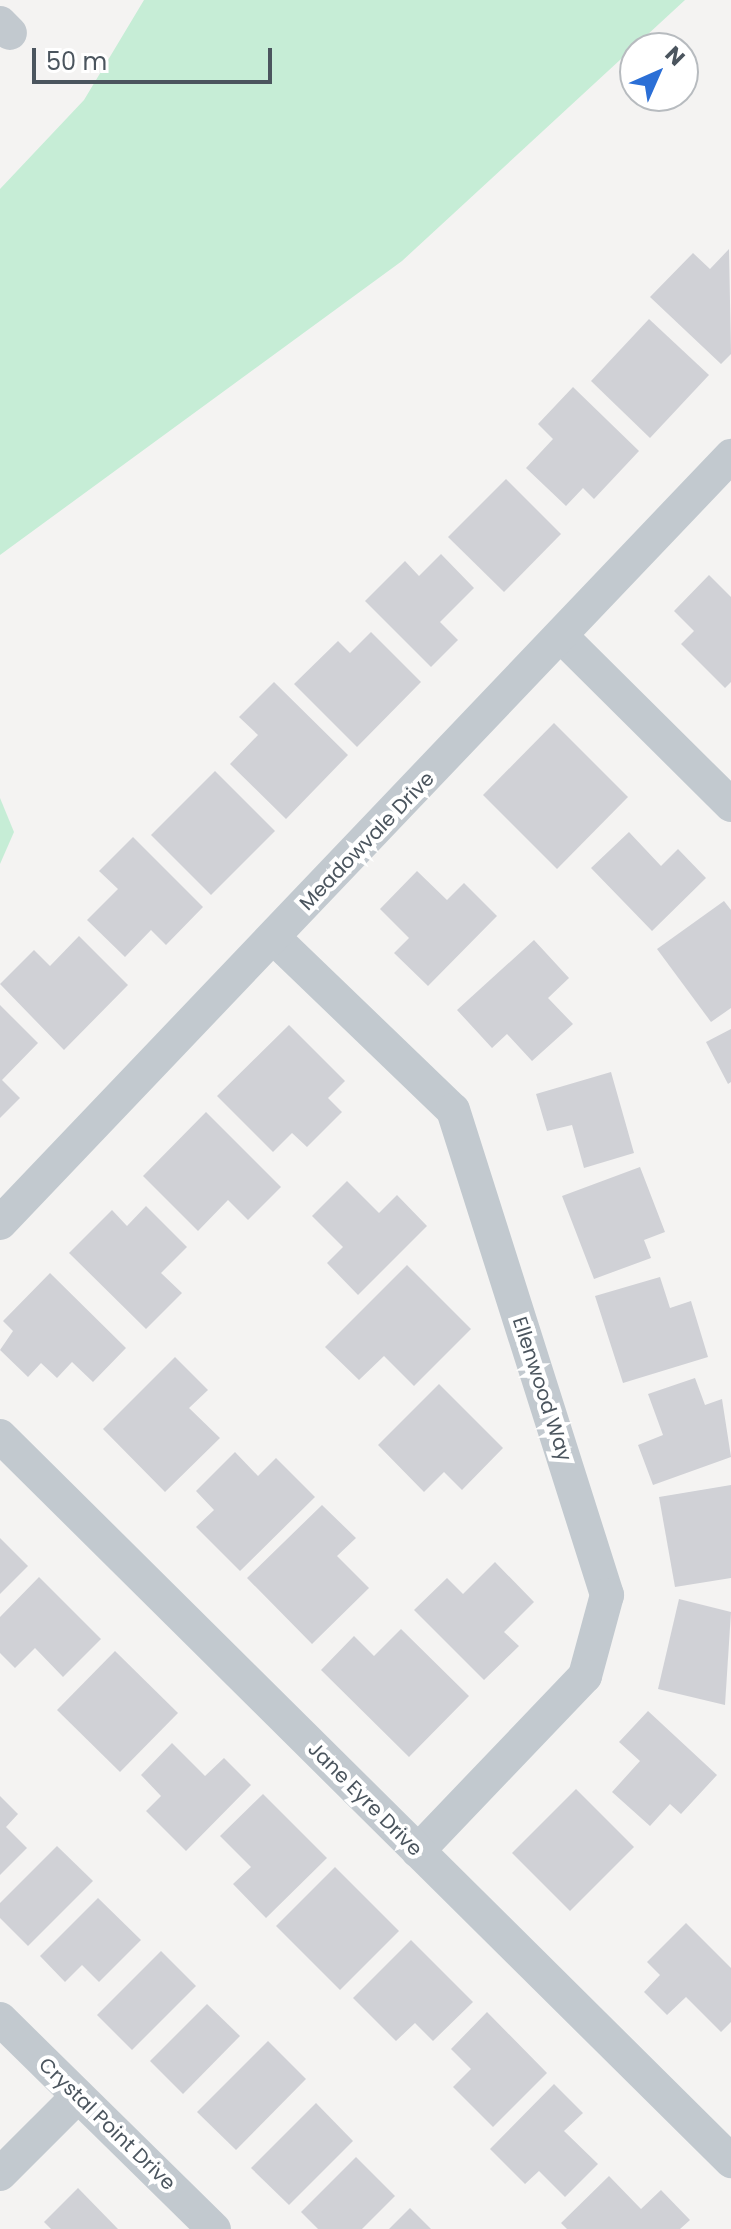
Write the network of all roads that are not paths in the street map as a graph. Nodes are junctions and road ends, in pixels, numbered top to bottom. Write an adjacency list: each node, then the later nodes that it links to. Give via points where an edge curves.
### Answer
1 (731, 456): 2 (street, Meadowvale Drive)
2 (561, 636): 3 (street); 4 (street, Meadowvale Drive)
3 (731, 805)
4 (274, 938): 5 (street, Meadowvale Drive); 7 (street, Ellenwood Way, via 453,1110 607,1595 585,1676)
5 (0, 1223)
6 (0, 1436): 7 (street, Jane Eyre Drive)
7 (418, 1851): 10 (street, Jane Eyre Drive)
8 (0, 2019): 9 (street, Crystal Point Drive)
9 (78, 2096): 11 (street); 12 (street, Crystal Point Drive)
10 (725, 2142)
11 (0, 2174)
12 (214, 2229)

